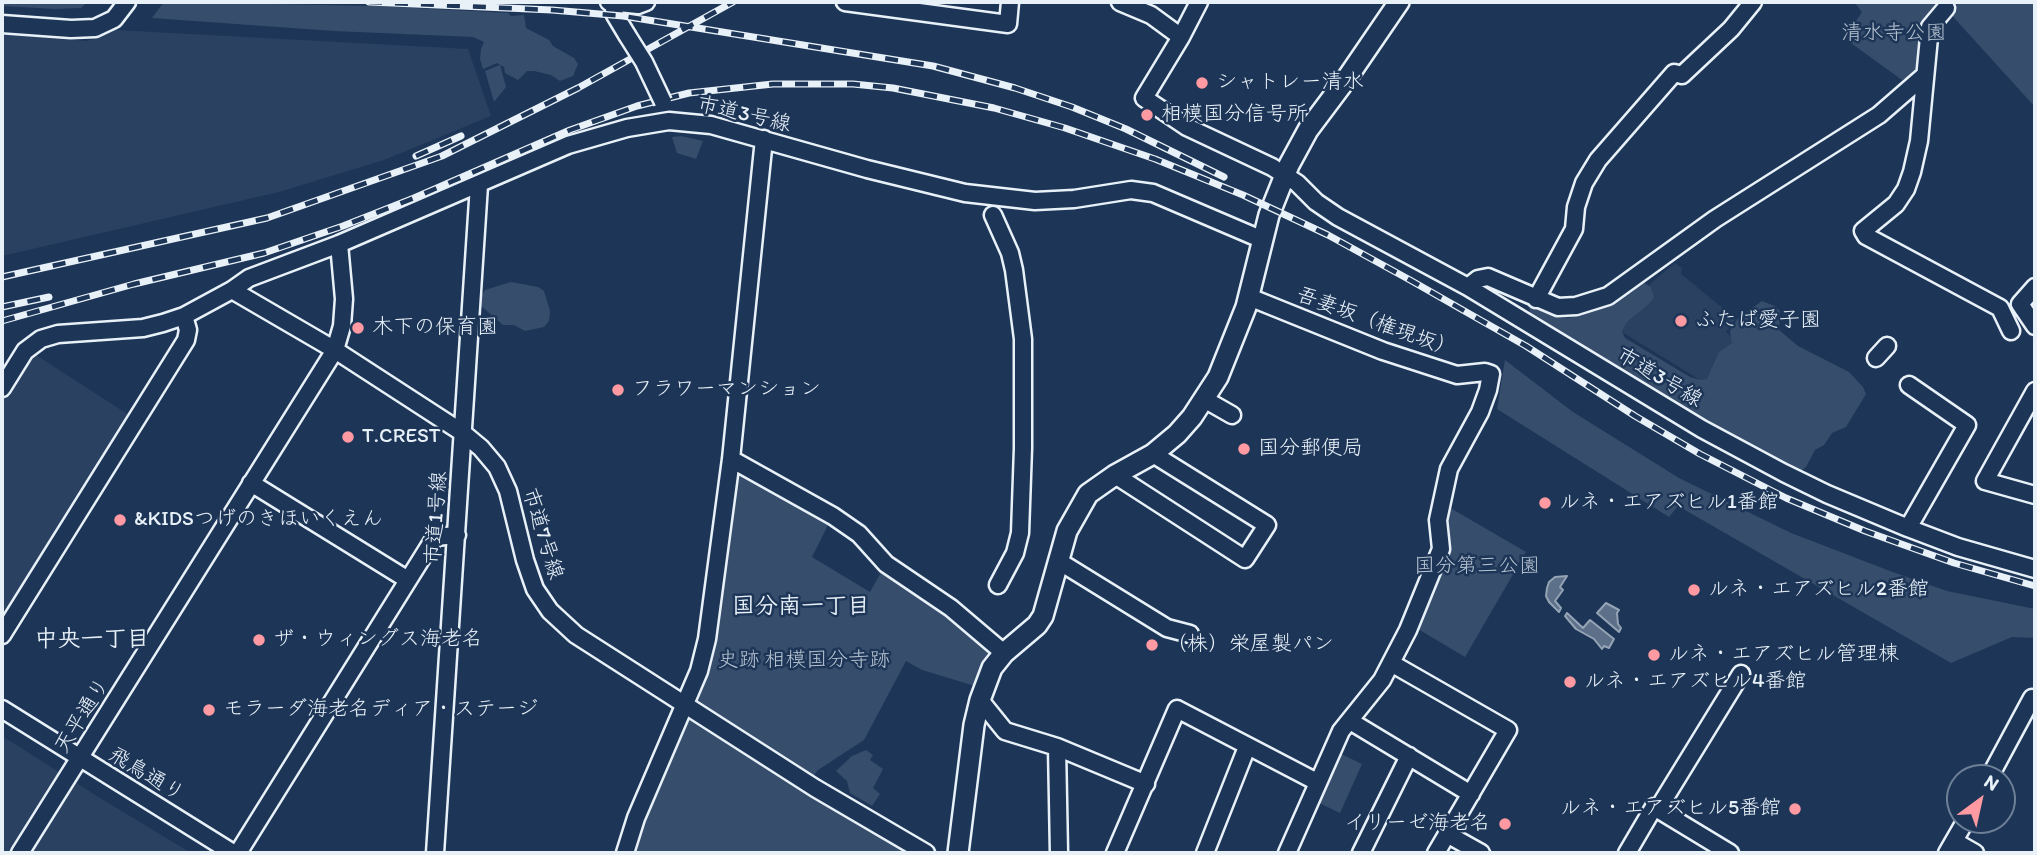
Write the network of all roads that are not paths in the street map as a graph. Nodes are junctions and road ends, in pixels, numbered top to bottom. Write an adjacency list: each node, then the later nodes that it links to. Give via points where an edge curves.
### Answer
1 (127, 2): 11 (street, via 114,19 95,28)
2 (646, 2): 9 (street)
3 (845, 2): 4 (street, via 1008,24)
4 (1010, 2)
5 (1120, 2): 12 (street, via 1151,15)
6 (1199, 2): 12 (street)
7 (1399, 2): 16 (main road, via 1307,130)
8 (1753, 2): 25 (street, via 1682,75 1674,72 1598,160 1584,183 1574,229)
9 (611, 3): 14 (street, bridge, via 644,62)
10 (1946, 8): 13 (street, via 1930,27)
11 (2, 24)
12 (1181, 37): 16 (street, 市道3号線, via 1144,98 1187,128)
13 (1925, 75): 25 (street, via 1879,115 1715,219 1608,296 1558,307); 28 (street, via 1919,141 1906,189 1896,204 1863,231 2000,308)
14 (669, 121): 15 (street, 市道3号線, via 711,125); 17 (street, 市道3号線, via 578,142)
15 (764, 139): 19 (street, 市道3号線, via 927,184 1007,199 1060,201 1131,190 1153,193); 38 (street)
16 (1285, 176): 19 (main road); 21 (street, 市道3号線, via 1338,217)
17 (479, 185): 20 (street, 市道3号線); 36 (street, 市道1号線)
18 (993, 215): 47 (street, via 1010,253 1023,339 1020,533)
19 (1263, 240): 24 (main road)
20 (339, 244): 23 (street, 市道3号線, via 249,278); 29 (street, 天平通り, via 344,299)
21 (1468, 287): 25 (street, via 1488,277); 42 (street, 市道3号線, via 1702,429 1814,489)
22 (2035, 287): 27 (street, via 2020,304)
23 (232, 290): 26 (street, 市道3号線); 29 (street, 市道7号線)
24 (1249, 298): 33 (main road, via 1218,377); 51 (street, 吾妻坂（権現坂）, via 1452,373 1491,374 1480,412 1448,469 1438,520 1441,549)
25 (1536, 299)
26 (184, 316): 31 (street, 市道3号線, via 143,328 49,336 25,351); 49 (street, via 186,340)
27 (2035, 326)
28 (2011, 331)
29 (335, 350): 36 (street, 市道7号線); 40 (street, 天平通り)
30 (1909, 385): 42 (street, via 1967,425)
31 (2, 388)
32 (2035, 391): 35 (street)
33 (1203, 399): 34 (street); 37 (main road, via 1177,434)
34 (1233, 415)
35 (2029, 417): 41 (street, via 1985,481)
36 (463, 433): 43 (street, 市道1号線); 55 (street, 市道7号線, via 497,467 535,589 550,611 576,635)
37 (1153, 454): 39 (main road); 39 (street, via 1267,524 1245,559)
38 (731, 459): 50 (street, via 859,534 886,564 951,608); 55 (street, via 707,639)
39 (1115, 475): 44 (main road, via 1088,494 1068,531)
40 (251, 483): 46 (street); 61 (street, 天平通り)
41 (2035, 495)
42 (1908, 528): 45 (street, 市道3号線)
43 (457, 535): 46 (street, via 435,537); 71 (street, 市道1号線)
44 (1060, 562): 48 (street, via 1167,628); 50 (main road, via 1043,617)
45 (2035, 569)
46 (408, 580): 70 (street)
47 (998, 585)
48 (1190, 634)
49 (2, 635)
50 (1004, 653): 54 (main road, via 992,668)
51 (1391, 663): 57 (street); 65 (street, via 1508,730)
52 (1741, 674): 66 (street)
53 (2035, 699): 62 (street)
54 (980, 700): 58 (street, via 1004,731); 74 (main road)
55 (684, 705): 72 (street); 73 (street, 市道7号線)
56 (2, 709): 61 (street, 飛鳥通り)
57 (1350, 722): 60 (street); 63 (street, via 1340,731)
58 (1058, 747): 64 (street); 75 (street)
59 (1247, 747): 63 (street); 64 (street, via 1177,709); 77 (street)
60 (1409, 756): 65 (street); 79 (street)
61 (80, 760): 69 (street, 天平通り); 70 (street, 飛鳥通り)
62 (1997, 764)
63 (1317, 782): 78 (street)
64 (1146, 784): 76 (street)
65 (1471, 794): 67 (street)
66 (1658, 809): 82 (street, via 1654,807); 83 (street)
67 (1447, 834): 80 (street); 81 (street)
68 (1950, 847): 84 (street)
69 (20, 853)
70 (235, 853)
71 (435, 853)
72 (625, 853)
73 (926, 853)
74 (958, 853)
75 (1059, 853)
76 (1115, 853)
77 (1205, 853)
78 (1287, 853)
79 (1361, 853)
80 (1436, 853)
81 (1481, 853)
82 (1627, 853)
83 (1730, 853)
84 (1975, 853)

